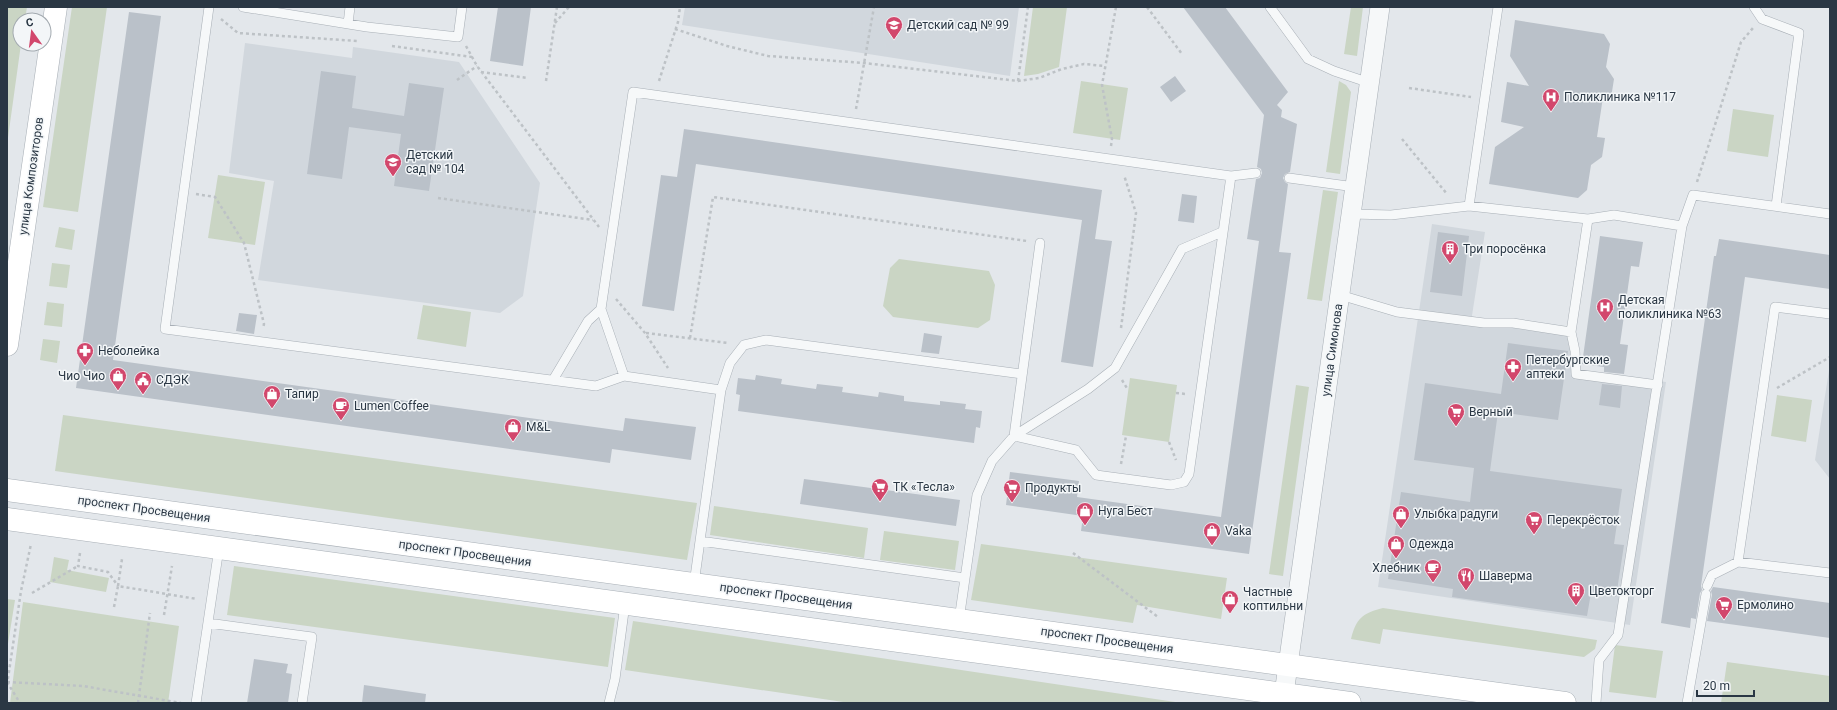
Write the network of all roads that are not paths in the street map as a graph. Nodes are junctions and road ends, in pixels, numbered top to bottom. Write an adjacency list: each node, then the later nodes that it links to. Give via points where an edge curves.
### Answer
1 (56, 7): 30 (main road, улица Композиторов)
2 (209, 7): 33 (lane, via 165,329)
3 (243, 7): 10 (lane)
4 (350, 7): 10 (lane)
5 (462, 7): 10 (lane, via 458,37)
6 (1270, 7): 12 (lane, via 1308,58 1334,71)
7 (1380, 7): 12 (street, улица Симонова)
8 (1498, 7): 17 (lane)
9 (1754, 7): 18 (lane, via 1762,18 1799,34)
10 (348, 24)
11 (36, 52): 25 (main road, улица Композиторов)
12 (1370, 83): 16 (street, улица Симонова)
13 (1256, 173): 14 (lane)
14 (1230, 176): 23 (lane); 27 (lane, via 634,92)
15 (1289, 178): 16 (lane)
16 (1355, 187): 19 (street, улица Симонова)
17 (1469, 206): 19 (lane, via 1391,215); 21 (lane)
18 (1776, 206): 20 (lane); 22 (lane, via 1693,195)
19 (1351, 214): 26 (street, улица Симонова)
20 (1830, 214)
21 (1588, 219): 22 (lane, via 1614,215); 29 (lane)
22 (1682, 226): 34 (lane)
23 (1222, 232): 36 (lane, via 1182,249 1115,368 1088,389); 36 (lane, via 1189,474 1184,482 1171,485 1096,475 1076,450)
24 (1040, 243): 31 (lane)
25 (7, 258)
26 (1340, 295): 29 (lane, via 1397,312 1484,323 1513,323); 48 (street, улица Симонова)
27 (601, 308): 32 (lane); 33 (lane, via 588,321)
28 (1830, 314): 41 (lane, via 1775,307)
29 (1571, 332): 34 (lane, via 1576,374)
30 (7, 346)
31 (1022, 374): 35 (lane, via 766,340 744,344 730,363); 36 (lane)
32 (624, 376): 33 (lane, via 596,386); 35 (lane)
33 (553, 380)
34 (1658, 385): 55 (lane, via 1618,635 1599,660)
35 (721, 390): 39 (lane)
36 (1014, 436): 43 (lane, via 992,461 977,495)
37 (7, 490): 44 (main road, проспект Просвещения)
38 (7, 519): 40 (main road)
39 (700, 541): 43 (lane); 44 (lane)
40 (219, 548): 45 (main road); 47 (lane)
41 (1738, 562): 42 (lane); 56 (lane, via 1712,575 1707,590)
42 (1830, 573)
43 (965, 578): 46 (lane)
44 (694, 584): 46 (main road, проспект Просвещения)
45 (625, 604): 49 (main road); 52 (lane, via 615,679)
46 (958, 620): 48 (main road, проспект Просвещения)
47 (208, 623): 50 (lane); 51 (lane, via 312,637)
48 (1288, 665): 49 (street, улица Симонова); 54 (main road, проспект Просвещения)
49 (1282, 698): 53 (main road)
50 (196, 703)
51 (302, 703)
52 (609, 703)
53 (1350, 703)
54 (1565, 703)
55 (1596, 703)
56 (1687, 703)

